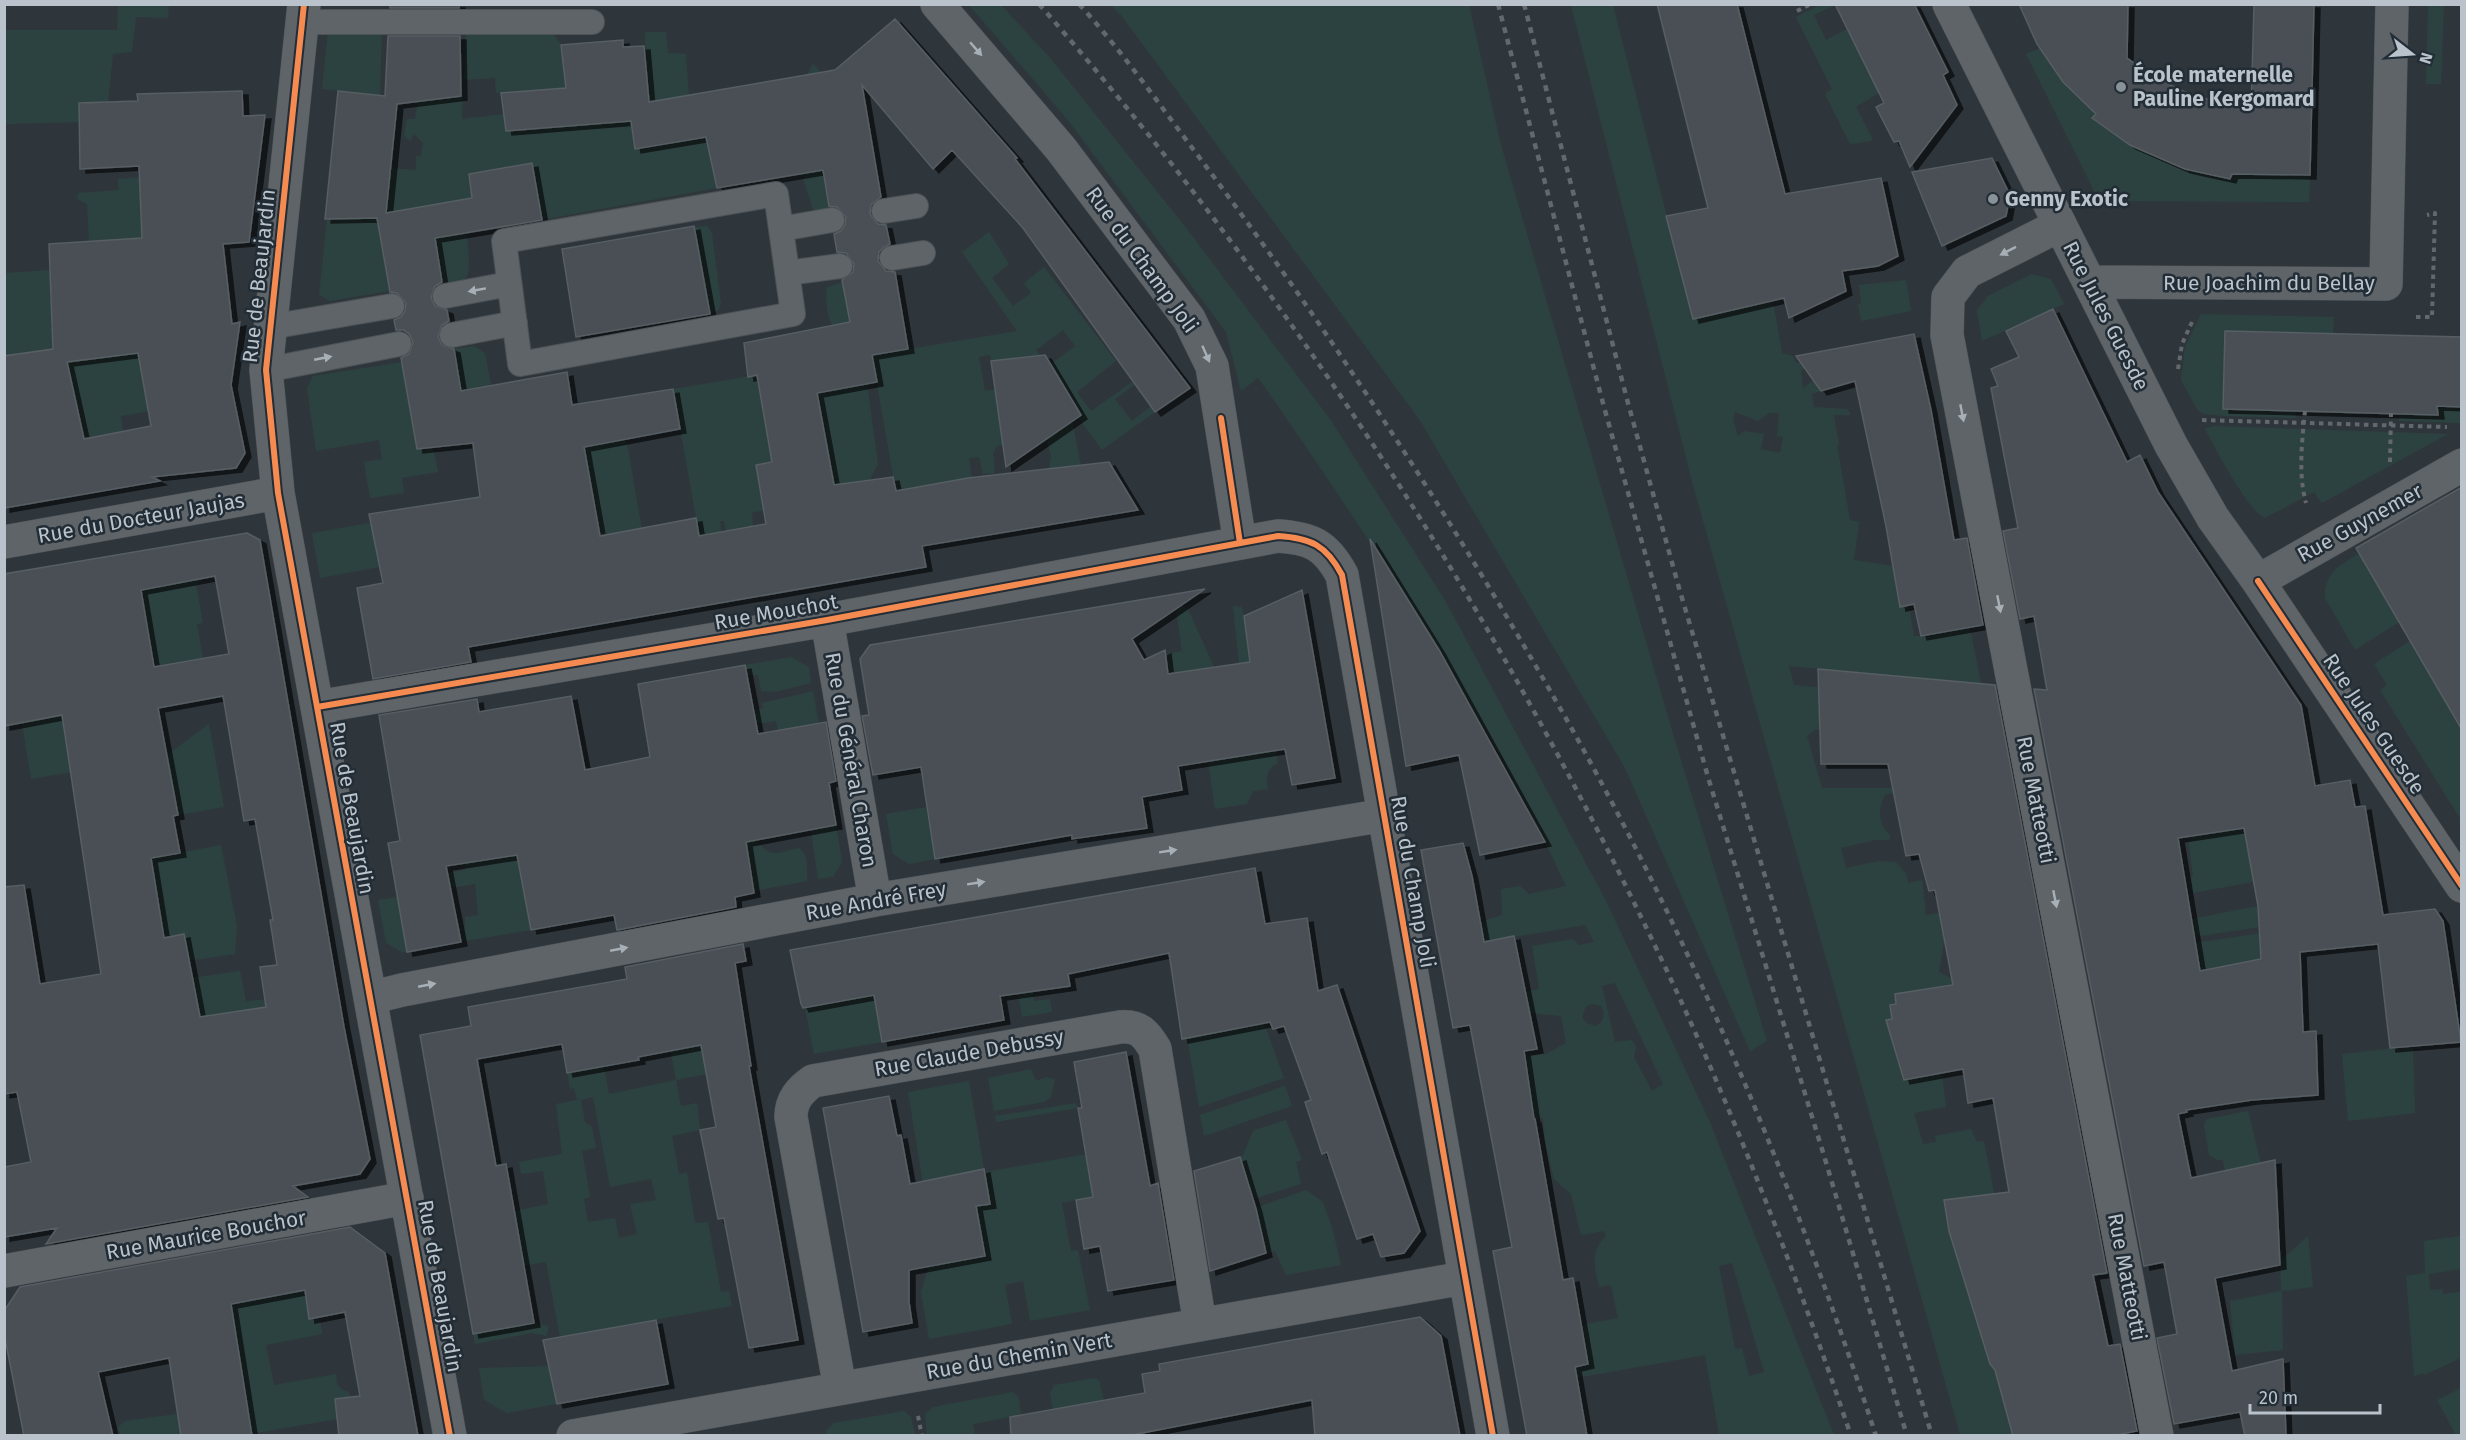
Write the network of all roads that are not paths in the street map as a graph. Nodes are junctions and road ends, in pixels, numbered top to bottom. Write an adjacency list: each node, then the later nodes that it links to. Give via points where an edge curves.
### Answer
1 (937, 4): 27 (street, Rue du Champ Joli, one-way to 27, via 1061,149 1189,319 1212,366)
2 (1949, 4): 9 (street, Rue Jules Guesde)
3 (2392, 4): 15 (street, Rue Joachim du Bellay, via 2386,284)
4 (303, 13): 5 (lane); 20 (street, Rue de Beaujardin)
5 (592, 22)
6 (916, 206): 7 (lane)
7 (884, 211)
8 (832, 220): 10 (lane)
9 (2060, 225): 15 (street, Rue Jules Guesde); 43 (street, Rue Matteotti, one-way to 43, via 1967,272 1948,297 1947,334)
10 (781, 229): 14 (lane); 16 (lane, via 776,194 504,241)
11 (922, 253): 12 (lane)
12 (892, 258)
13 (840, 266): 14 (lane)
14 (787, 273): 19 (lane, via 793,314 520,364)
15 (2089, 282): 28 (street, Rue Jules Guesde, via 2176,454 2213,518)
16 (509, 284): 17 (lane, one-way to 17); 19 (lane)
17 (445, 296)
18 (392, 306): 20 (lane)
19 (515, 323): 21 (lane)
20 (270, 327): 23 (street, Rue de Beaujardin)
21 (452, 335)
22 (399, 344): 23 (lane, one-way to 22)
23 (266, 370): 25 (street, Rue de Beaujardin)
24 (2462, 465): 28 (street, Rue Guynemer)
25 (278, 493): 26 (street, Rue du Docteur Jaujas); 30 (street, Rue de Beaujardin)
26 (4, 542)
27 (1240, 543): 29 (street, Rue Mouchot); 31 (street, Rue du Champ Joli, via 1278,536 1310,541 1325,550 1342,574)
28 (2258, 581): 32 (street, Rue Jules Guesde)
29 (827, 620): 30 (street, Rue Mouchot); 33 (street, Rue du Général Charon)
30 (317, 707): 34 (street, Rue de Beaujardin)
31 (1385, 815): 33 (street, Rue André Frey, one-way to 31); 37 (street, Rue du Champ Joli)
32 (2462, 886)
33 (875, 900): 34 (street, Rue André Frey, one-way to 33)
34 (370, 998): 35 (street, Rue de Beaujardin)
35 (407, 1198): 36 (street, Rue Maurice Bouchor); 40 (street, Rue de Beaujardin)
36 (4, 1271)
37 (1464, 1278): 38 (street, Rue du Chemin Vert); 42 (street, Rue du Champ Joli)
38 (1200, 1324): 39 (street, Rue du Chemin Vert); 39 (street, Rue Claude Debussy, via 1155,1049 1138,1028 1120,1027 824,1079 804,1086 791,1105 791,1116)
39 (840, 1388): 41 (street, Rue du Chemin Vert)
40 (450, 1436)
41 (573, 1436)
42 (1493, 1436)
43 (2157, 1436)

